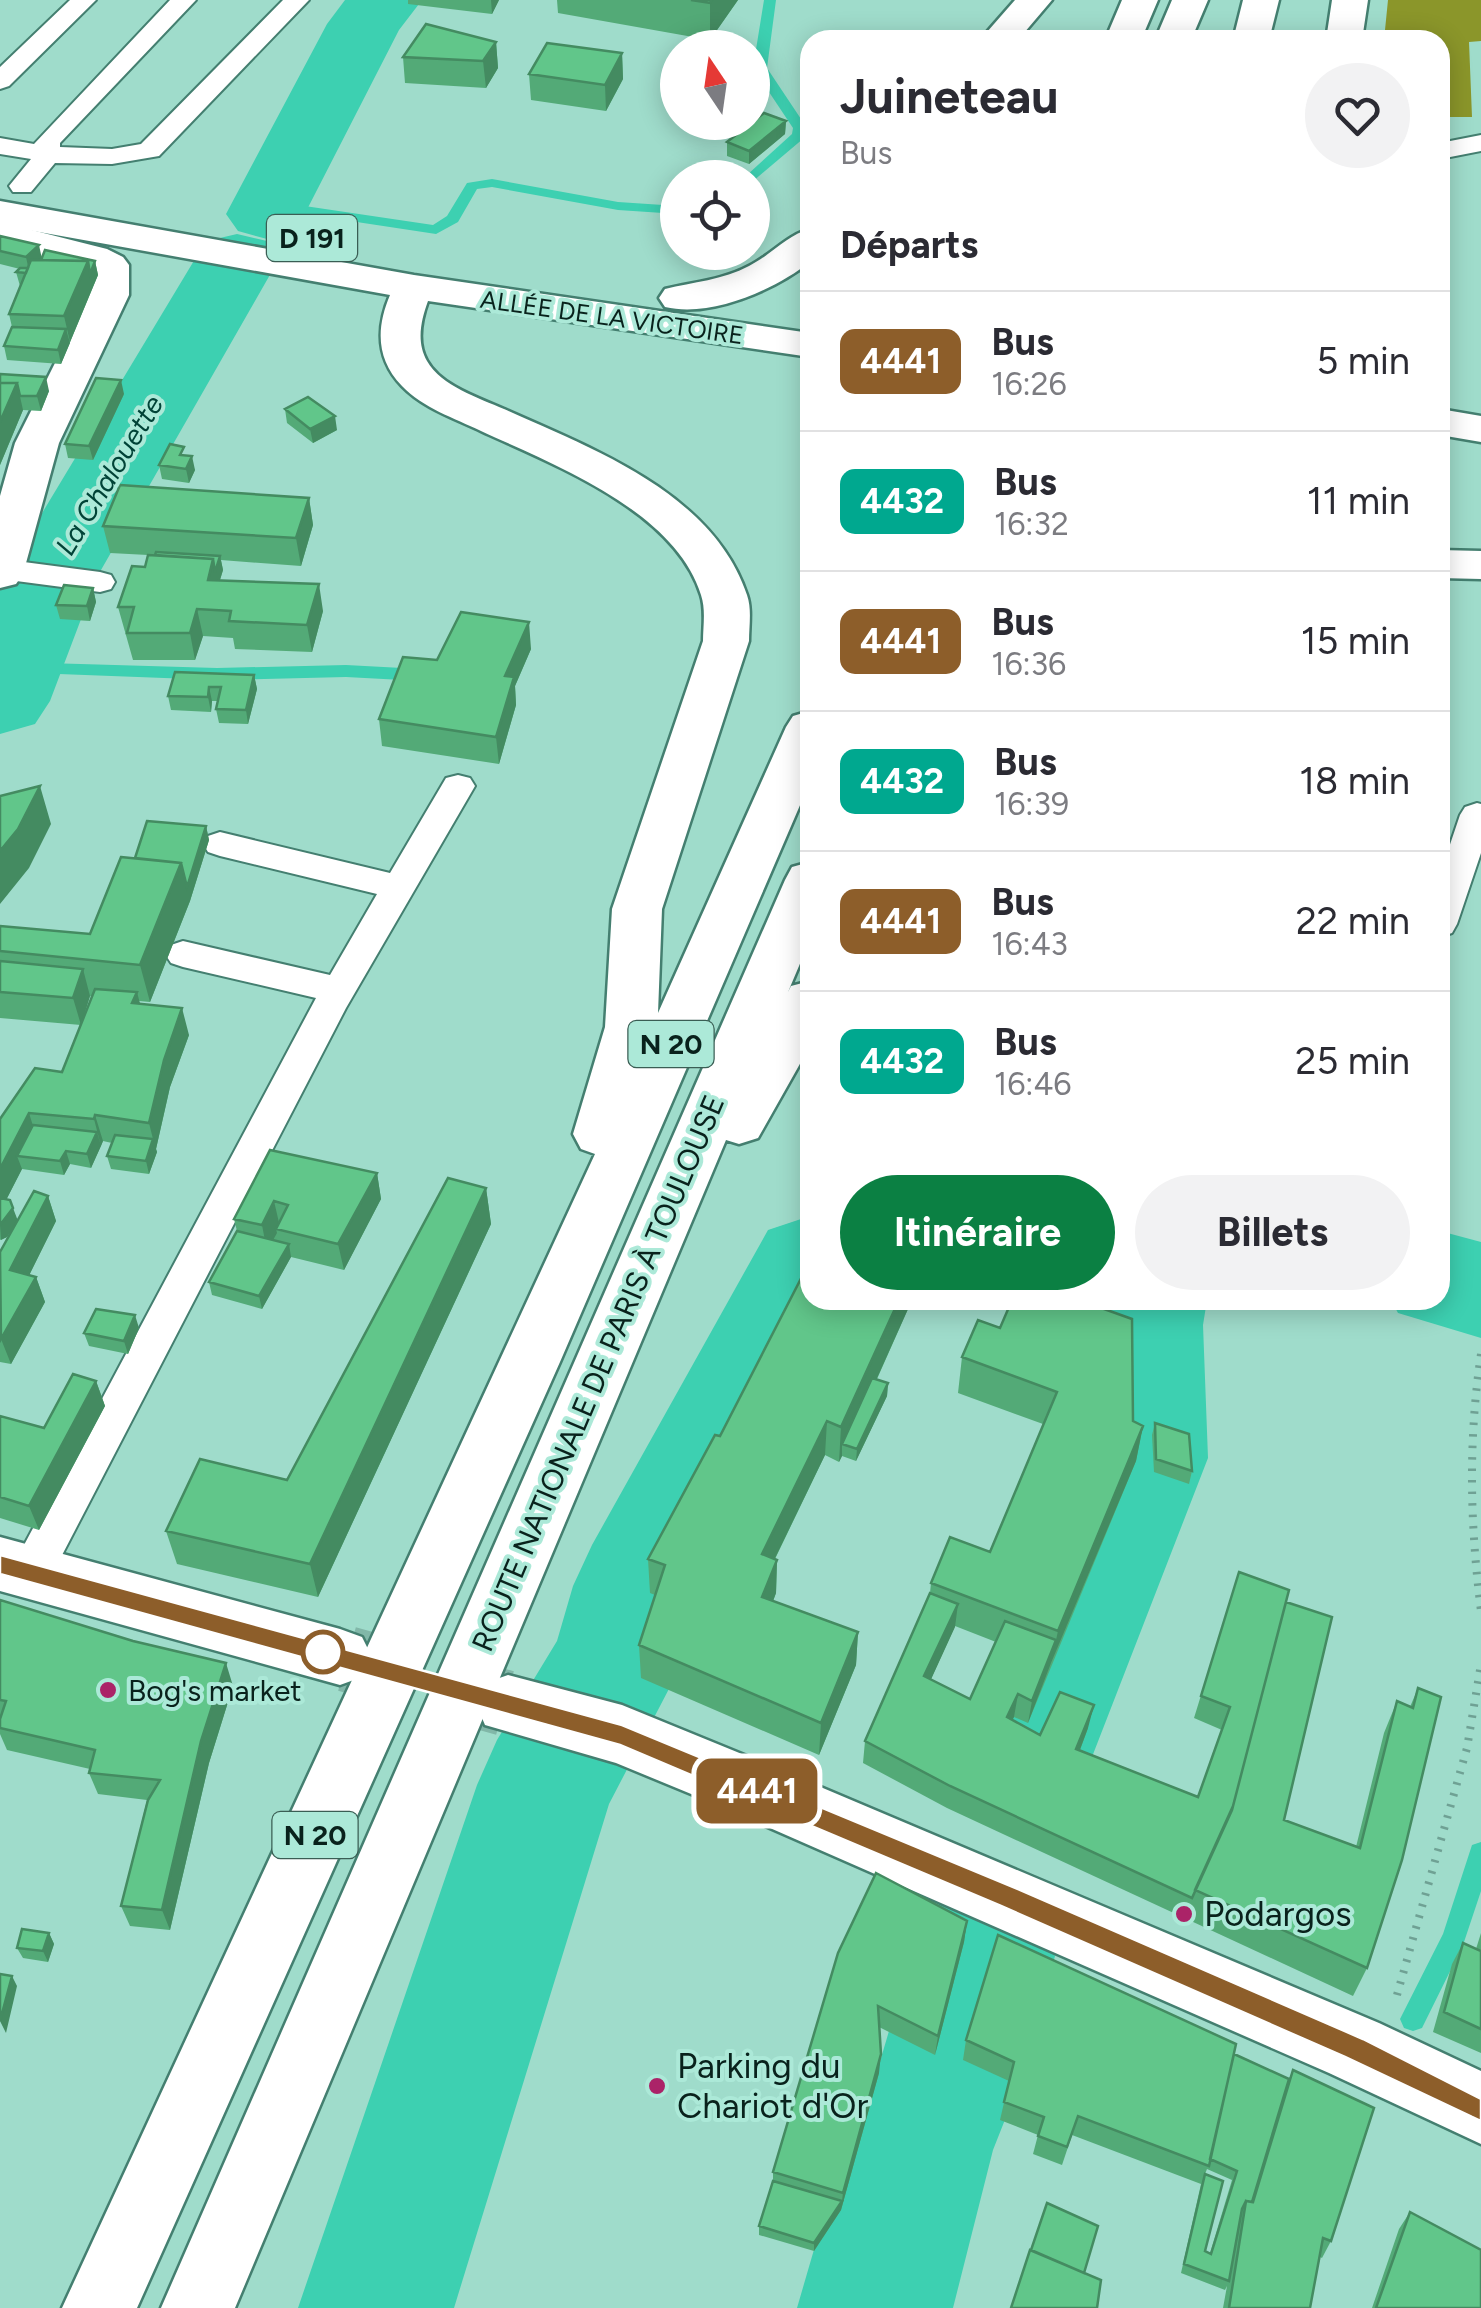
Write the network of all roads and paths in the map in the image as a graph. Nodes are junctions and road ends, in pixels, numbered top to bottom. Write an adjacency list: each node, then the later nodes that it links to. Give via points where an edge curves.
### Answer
1 (84, 0): 14 (lane)
2 (184, 0): 18 (lane, via 47,142)
3 (297, 0): 18 (lane, via 150,150)
4 (1034, 0): 9 (main road)
5 (1140, 0): 10 (main road)
6 (1190, 0): 11 (main road)
7 (1261, 0): 12 (main road)
8 (1350, 0): 13 (main road)
9 (1007, 30)
10 (1126, 30)
11 (1177, 30)
12 (1253, 30)
13 (1346, 30)
14 (0, 80)
15 (1481, 142): 17 (lane)
16 (0, 146): 18 (lane)
17 (1450, 149)
18 (48, 155): 19 (lane)
19 (7, 194): 22 (main road, ALLÉE DE LA VICTOIRE / D 191); 23 (main road, ALLÉE DE LA VICTOIRE / D 191)
20 (0, 234): 31 (main road, via 93,257 109,265 110,274 109,296 37,443)
21 (800, 250): 24 (main road, via 748,286)
22 (414, 288): 23 (main road, ALLÉE DE LA VICTOIRE, via 447,276 566,294); 26 (main road, ALLÉE DE LA VICTOIRE / D 191); 44 (main road, via 400,339 420,380 613,477 682,530 708,560 726,599 726,641 637,910 632,1028)
23 (626, 289): 24 (main road, ALLÉE DE LA VICTOIRE / D 191)
24 (679, 298): 25 (main road, ALLÉE DE LA VICTOIRE / D 191)
25 (800, 314)
26 (800, 344)
27 (1450, 424): 28 (main road)
28 (1481, 429)
29 (1450, 564): 30 (main road)
30 (1481, 565)
31 (1, 572): 32 (lane)
32 (100, 582)
33 (800, 750): 44 (main road, ROUTE NATIONALE DE PARIS À TOULOUSE / N 20)
34 (458, 786): 37 (lane)
35 (1481, 816): 38 (lane)
36 (220, 844): 37 (lane)
37 (399, 887): 41 (lane)
38 (1450, 895)
39 (800, 903): 45 (main road, ROUTE NATIONALE DE PARIS À TOULOUSE / N 20)
40 (183, 954): 41 (lane)
41 (338, 990): 46 (lane)
42 (800, 1018): 45 (main road)
43 (1481, 1354): 47 (path, via 1471,1412 1469,1519)
44 (531, 1362): 53 (main road, ROUTE NATIONALE DE PARIS À TOULOUSE / N 20)
45 (596, 1377): 54 (main road, ROUTE NATIONALE DE PARIS À TOULOUSE / N 20)
46 (15, 1569): 48 (main road)
47 (1481, 1611)
48 (340, 1657)
49 (1481, 1664): 51 (path, via 1468,1748)
50 (523, 1708): 51 (main road, via 622,1735)
51 (1376, 2058): 52 (main road)
52 (1481, 2108)
53 (99, 2308)
54 (198, 2308)

